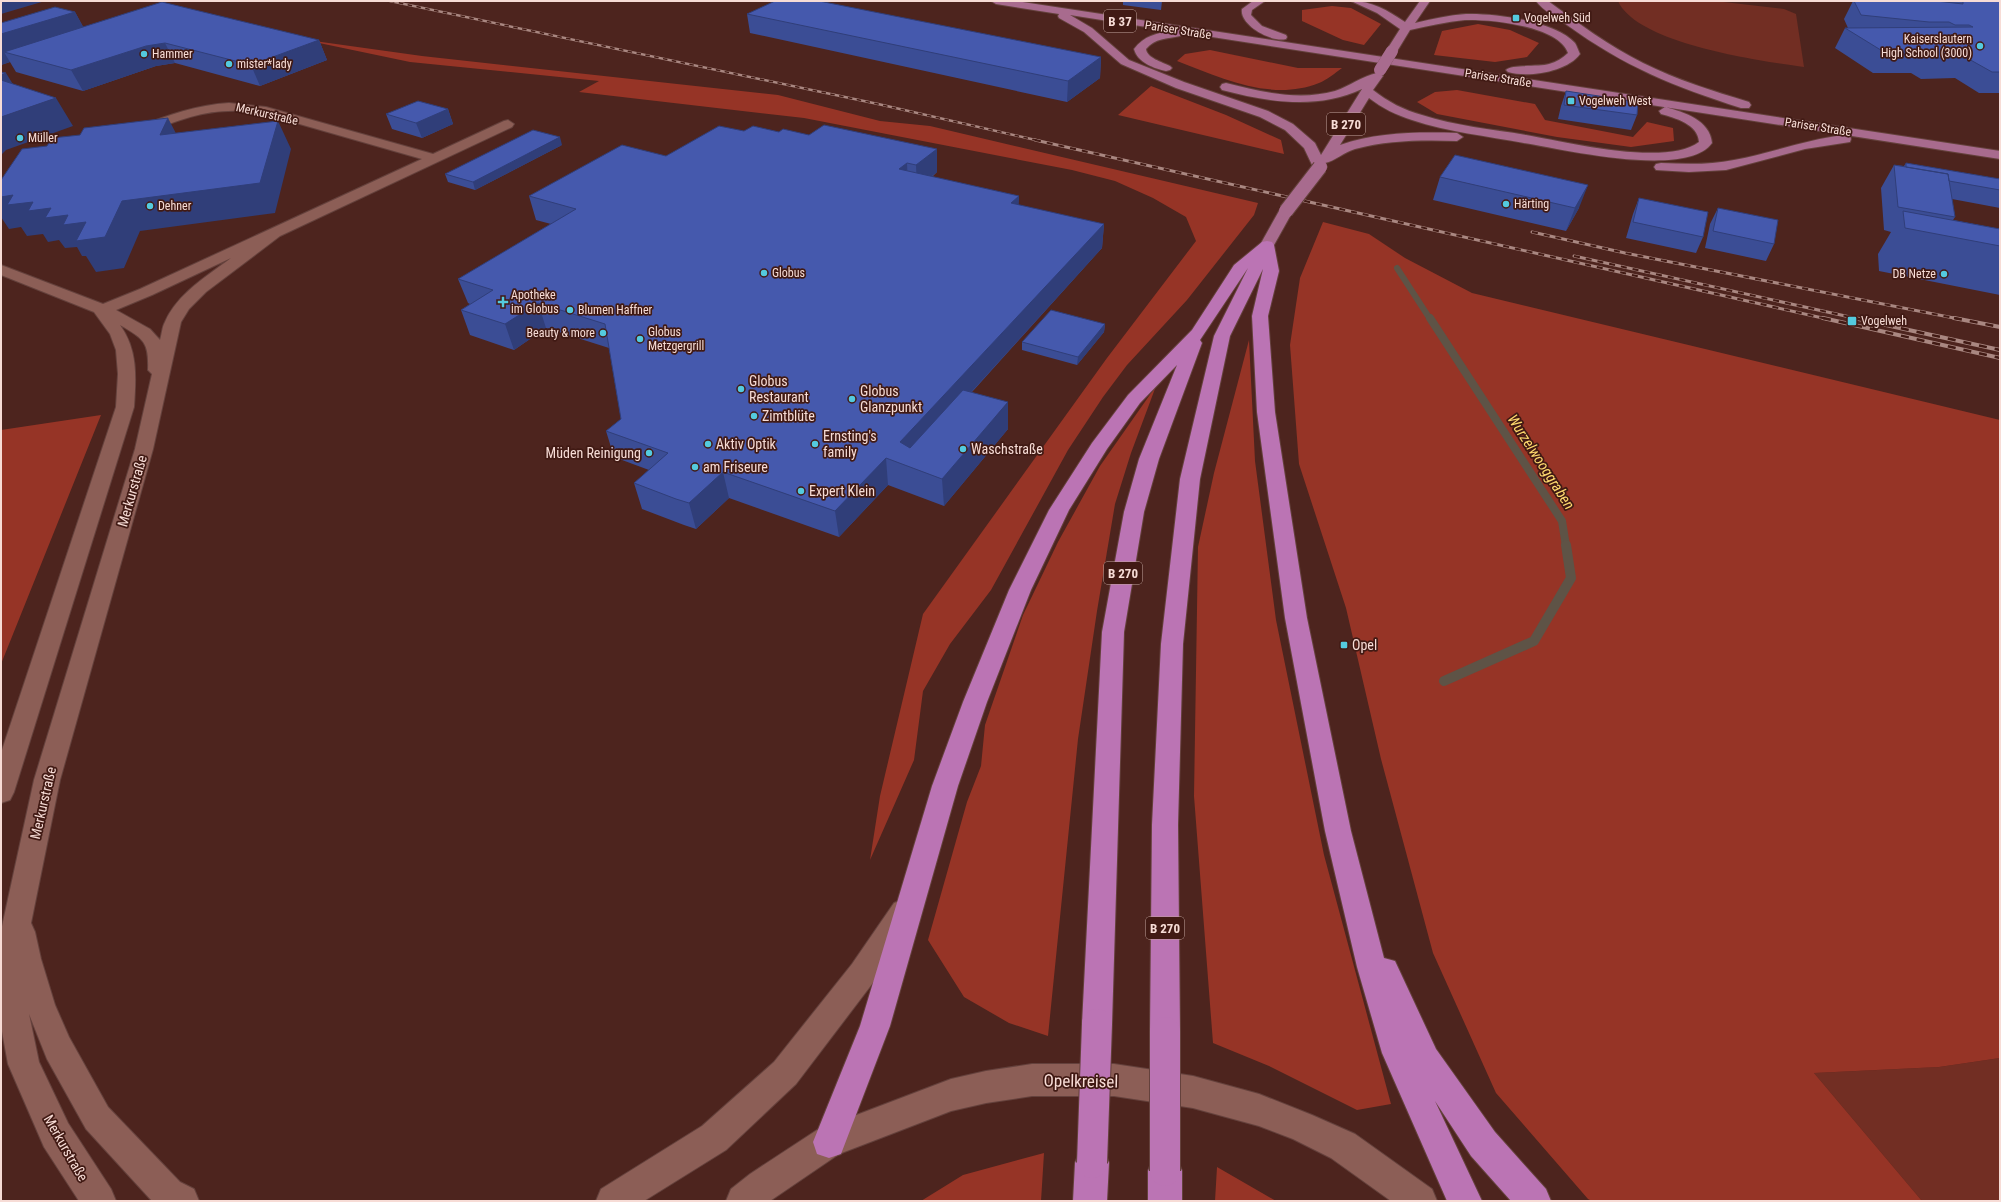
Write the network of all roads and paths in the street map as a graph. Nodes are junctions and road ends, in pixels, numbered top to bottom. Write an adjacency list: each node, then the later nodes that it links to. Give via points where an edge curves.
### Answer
1 (996, 1): 6 (main road, Pariser Straße / B 37)
2 (1260, 1): 9 (main road, via 1247,8 1246,15 1250,21 1264,31)
3 (1356, 1): 7 (main road, via 1381,11)
4 (1425, 1): 7 (main road, B 270)
5 (1541, 1): 15 (main road, via 1606,48 1648,70 1693,88)
6 (1026, 3): 8 (main road, Pariser Straße / B 37); 9 (main road, Pariser Straße / B 37); 22 (main road, via 1070,19 1102,41 1125,62 1144,72 1264,114 1289,127)
7 (1406, 28): 10 (main road, via 1459,18 1504,20 1555,33 1570,43 1574,54 1560,65 1518,70); 12 (main road, B 270, bridge)
8 (1215, 36): 10 (main road, Pariser Straße / B 37); 11 (main road, via 1166,35 1146,41 1142,45 1141,54 1147,59)
9 (1300, 43): 10 (main road, Pariser Straße / B 37)
10 (1402, 62): 14 (main road, via 1634,103 1680,116 1703,131 1707,137 1706,143 1688,153 1662,156 1589,150 1441,124 1399,111); 15 (main road, Pariser Straße); 18 (main road, Pariser Straße)
11 (1181, 72)
12 (1378, 73): 13 (main road, via 1354,89 1311,98 1273,98); 14 (main road, B 270)
13 (1216, 84)
14 (1367, 91): 22 (main road, B 270)
15 (1808, 122): 19 (main road, Pariser Straße)
16 (508, 124): 21 (street, Merkurstraße)
17 (130, 135): 21 (street, Merkurstraße, via 179,115 233,105 262,110)
18 (1886, 137): 20 (main road, Pariser Straße); 22 (main road, via 1804,144 1735,164 1710,168 1620,163 1459,137 1428,136 1350,146)
19 (2000, 151)
20 (2000, 155)
21 (433, 158): 23 (street, Merkurstraße)
22 (1323, 162): 24 (main road, B 270, bridge, via 1286,210)
23 (274, 233): 26 (street, Merkurstraße); 28 (street, Merkurstraße, via 210,281 183,306 173,322 169,335)
24 (1267, 245): 27 (highway, B 270, via 1239,268); 32 (highway, via 1271,271 1260,316 1266,412 1296,618 1338,831); 34 (highway, B 270, bridge, via 1222,336 1190,479 1172,644 1165,825)
25 (1, 270): 26 (street, Merkurstraße)
26 (101, 310): 28 (street, Merkurstraße, via 134,325 155,344); 29 (street, via 124,347 127,368 125,407)
27 (1198, 332): 30 (highway, via 1134,399 1099,447 1059,510 1020,590 975,702 945,786); 39 (highway, B 270, bridge, via 1149,459 1134,512 1113,632)
28 (156, 396): 31 (street, Merkurstraße, via 144,449 47,780)
29 (1, 792)
30 (914, 898): 33 (highway, via 875,1026); 37 (street, via 862,974 784,1073 714,1138)
31 (18, 915): 35 (street, Merkurstraße, via 11,955 12,1006 24,1064 56,1135); 36 (street, via 26,959 40,1005 58,1048 96,1118 168,1194)
32 (1360, 917): 41 (highway, via 1397,1053 1449,1171); 42 (highway, via 1425,1060 1483,1144)
33 (829, 1142): 38 (street, Opelkreisel); 40 (street, Opelkreisel, via 952,1095 986,1087 1032,1080 1114,1080 1193,1092 1259,1110 1301,1126 1343,1146)
34 (1165, 1186)
35 (99, 1201)
36 (182, 1201)
37 (613, 1201)
38 (743, 1201)
39 (1090, 1201)
40 (1420, 1201)
41 (1465, 1201)
42 (1534, 1201)

